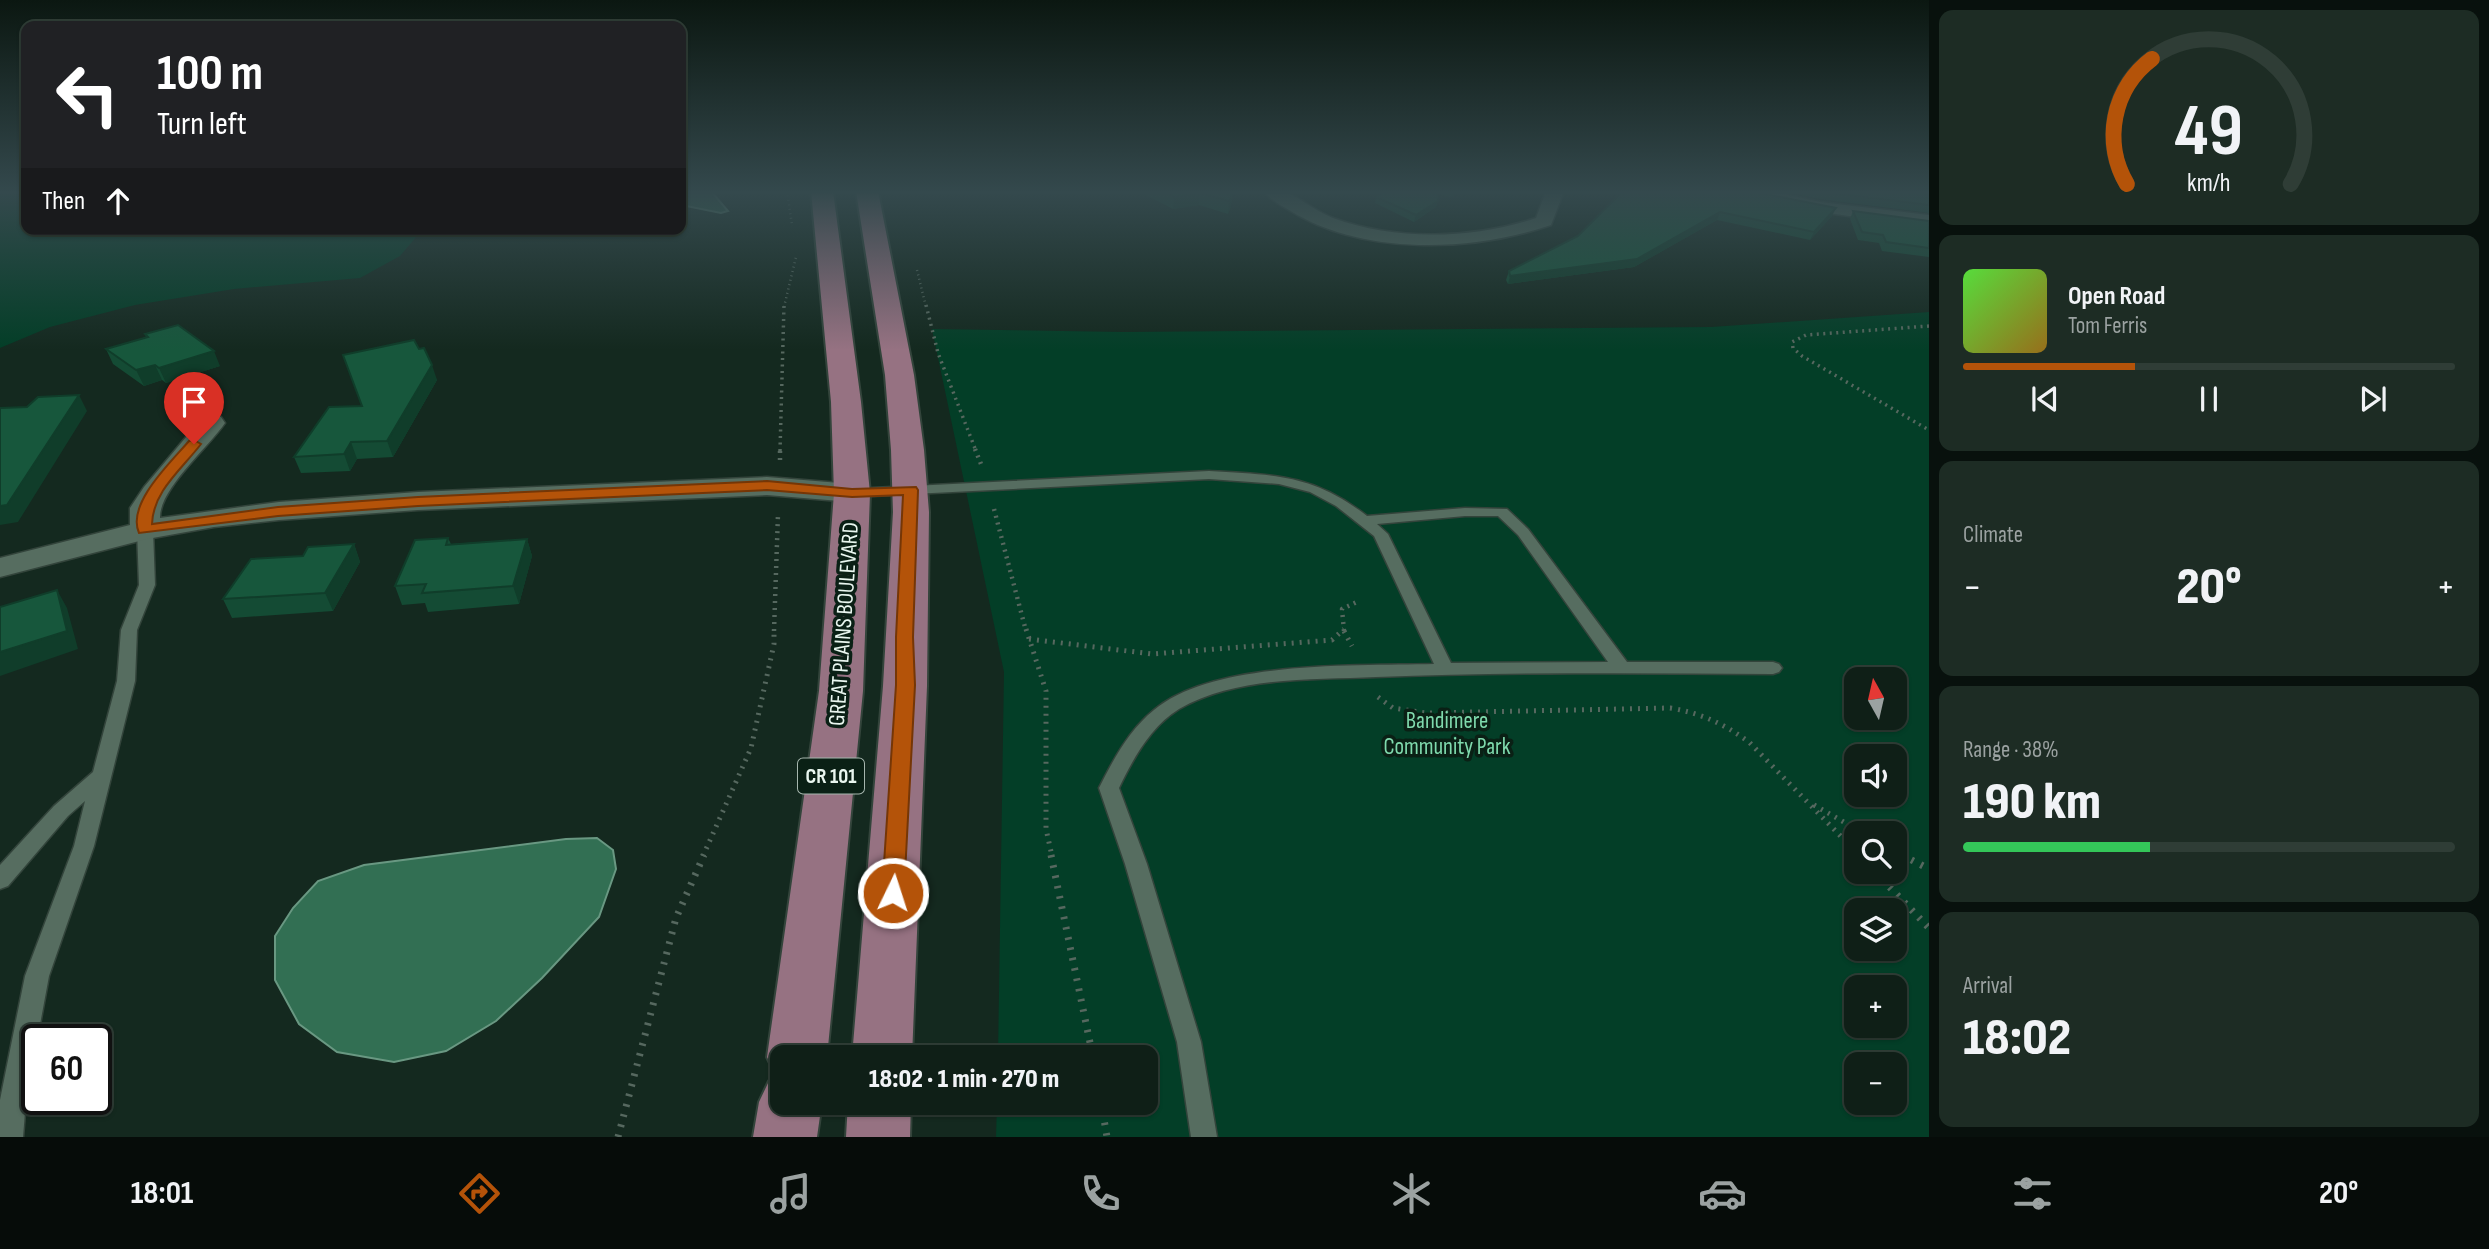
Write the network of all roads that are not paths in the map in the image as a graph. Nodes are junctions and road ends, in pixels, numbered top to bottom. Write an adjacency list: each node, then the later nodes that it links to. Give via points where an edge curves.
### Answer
1 (828, 244): 5 (main road, GREAT PLAINS BOULEVARD / CR 101)
2 (877, 244): 4 (main road, via 904,395)
3 (212, 423): 7 (street, via 158,487 145,508)
4 (911, 490): 5 (lane); 6 (lane, via 1111,478 1243,476 1315,489); 15 (main road, via 905,685)
5 (852, 493): 7 (street, via 779,487 418,501 278,511); 14 (main road, GREAT PLAINS BOULEVARD / CR 101, via 841,691)
6 (1364, 521): 9 (lane, via 1380,534); 10 (lane, via 1502,512 1523,532)
7 (145, 530): 8 (street); 12 (lane, via 147,585 129,629 126,681)
8 (0, 568)
9 (1445, 667): 10 (lane); 21 (lane, via 1219,685 1172,706 1144,730 1124,758 1109,788 1189,1042)
10 (1622, 668): 11 (lane)
11 (1773, 668)
12 (102, 775): 13 (lane, via 61,811); 18 (lane, via 84,846 37,976)
13 (0, 880)
14 (798, 1045)
15 (883, 1045)
16 (789, 1115): 19 (main road)
17 (879, 1115): 20 (main road)
18 (10, 1137)
19 (785, 1137)
20 (878, 1137)
21 (1204, 1137)

